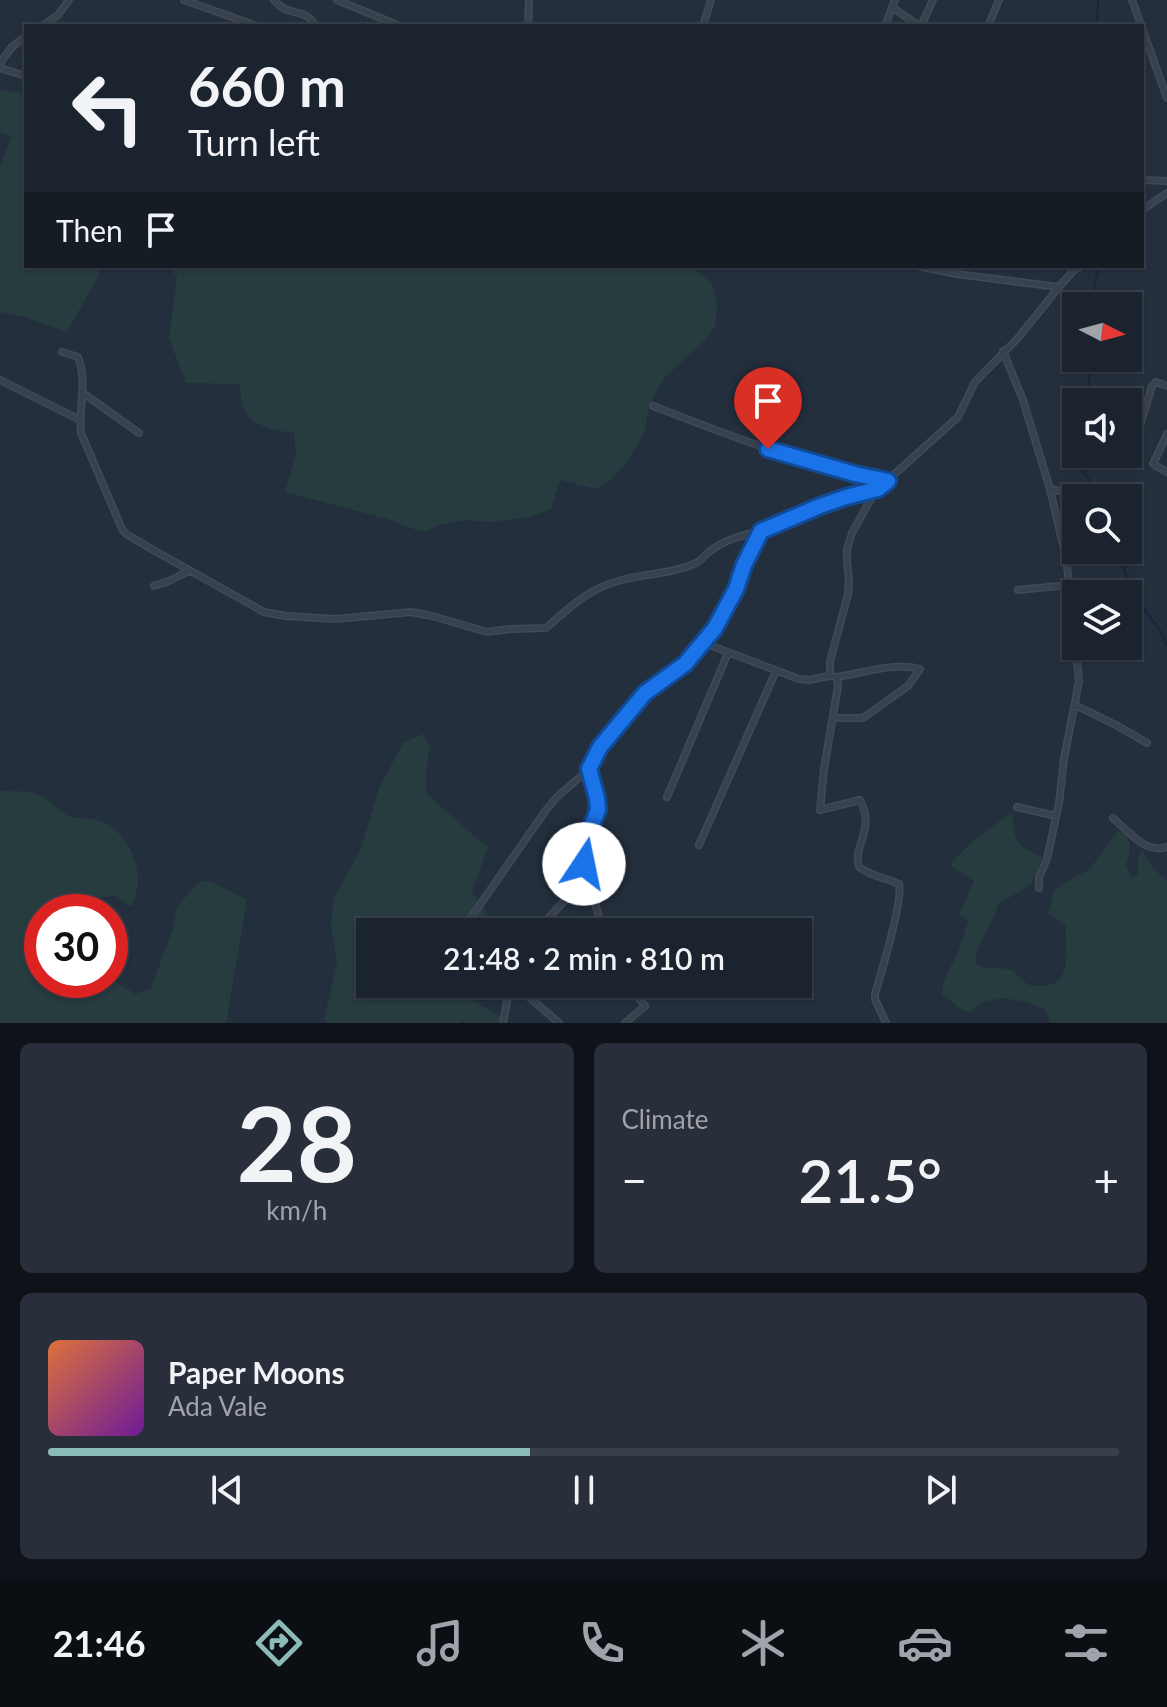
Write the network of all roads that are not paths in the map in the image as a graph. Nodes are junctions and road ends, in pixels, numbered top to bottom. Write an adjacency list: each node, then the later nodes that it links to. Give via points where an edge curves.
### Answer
1 (69, 0): 12 (street)
2 (184, 0): 13 (street)
3 (274, 0): 14 (street)
4 (337, 0): 15 (street)
5 (529, 0): 16 (street)
6 (711, 0): 17 (street)
7 (895, 0): 11 (street)
8 (933, 0): 20 (street)
9 (999, 0): 21 (street)
10 (1132, 0): 22 (street)
11 (892, 7): 18 (street); 19 (street)
12 (45, 24)
13 (251, 24)
14 (314, 24)
15 (395, 24)
16 (528, 24)
17 (704, 24)
18 (886, 24)
19 (917, 24)
20 (921, 24)
21 (989, 24)
22 (1141, 24)
23 (1144, 34): 27 (street)
24 (24, 38): 25 (street)
25 (0, 66): 26 (street)
26 (24, 75)
27 (1167, 98)
28 (1144, 180): 29 (street)
29 (1167, 181)
30 (1167, 193): 31 (street)
31 (1144, 209)
32 (927, 268): 34 (street)
33 (1078, 268): 34 (street)
34 (1059, 287): 35 (street)
35 (1003, 351): 46 (street, via 975,382 958,417); 48 (street)
36 (62, 352): 39 (street, via 78,357)
37 (0, 380): 42 (street)
38 (1167, 386): 41 (street, via 1152,386)
39 (83, 393): 42 (street); 43 (street)
40 (653, 406): 46 (street, via 742,441)
41 (1142, 419)
42 (80, 420): 51 (street, via 122,529)
43 (139, 433)
44 (1167, 434): 45 (street, via 1153,464)
45 (1167, 472)
46 (888, 481): 47 (street)
47 (878, 489): 50 (street); 60 (street, via 847,549 848,594 830,662)
48 (1050, 489): 49 (street); 52 (street)
49 (1062, 492)
50 (761, 531): 51 (street, via 734,537 699,561 668,573 595,589 546,628 487,632 411,612 336,619 286,616 264,612); 56 (street, via 736,589)
51 (189, 571): 53 (street)
52 (1068, 580)
53 (154, 586)
54 (1062, 586): 55 (street)
55 (1018, 590)
56 (704, 643): 57 (street); 64 (street, via 645,693 600,747)
57 (728, 653): 59 (street); 65 (street)
58 (1077, 660): 61 (street)
59 (776, 671): 60 (street, via 809,680); 69 (street)
60 (834, 676): 62 (street); 62 (street, via 920,669 908,686 863,718)
61 (1075, 705): 63 (street); 67 (street)
62 (833, 718): 82 (street, via 820,810 860,800 866,829 857,864 901,888 875,994)
63 (1147, 743)
64 (589, 769): 71 (street, via 598,810 584,844); 73 (street, via 546,810)
65 (667, 797)
66 (1017, 807): 67 (street)
67 (1056, 816): 72 (street)
68 (1113, 818): 70 (street, via 1150,848)
69 (699, 845)
70 (1167, 847)
71 (587, 876): 74 (street); 75 (street)
72 (1039, 888)
73 (471, 918)
74 (549, 918)
75 (599, 918)
76 (508, 998): 79 (street)
77 (530, 998): 80 (street)
78 (638, 998): 81 (street, via 645,1006)
79 (503, 1023)
80 (559, 1023)
81 (625, 1023)
82 (885, 1023)

